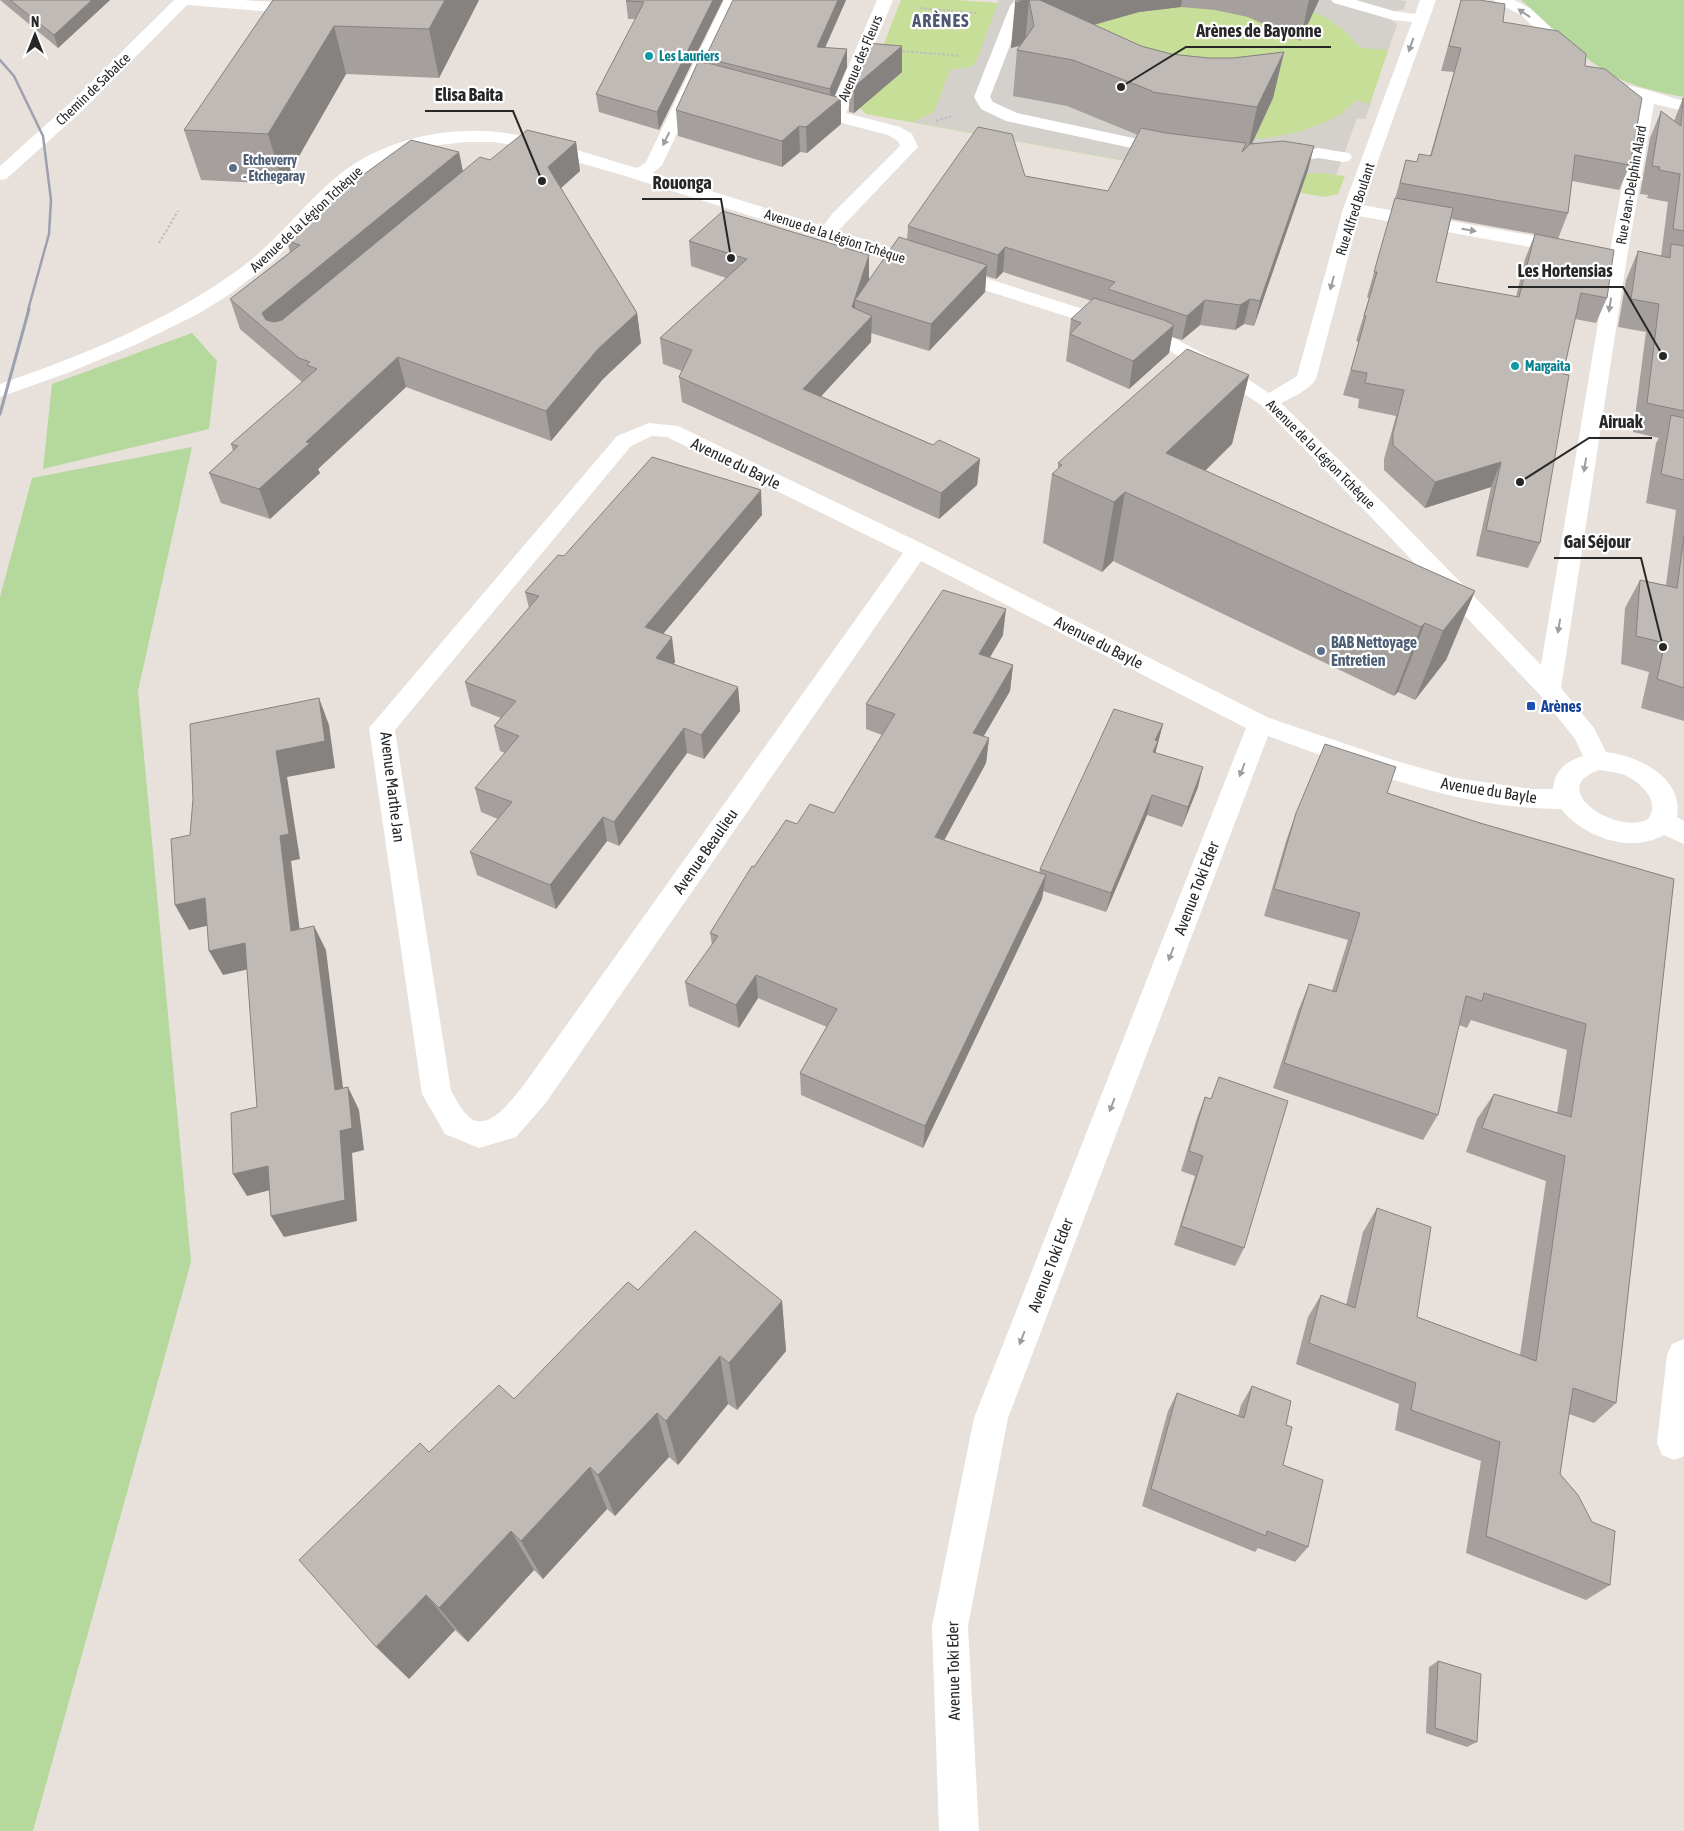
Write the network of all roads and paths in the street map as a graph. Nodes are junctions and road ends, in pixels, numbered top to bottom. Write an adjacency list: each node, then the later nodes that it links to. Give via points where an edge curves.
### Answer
1 (184, 0): 8 (street); 24 (street, Chemin de Sabalce, via 74,110)
2 (732, 0): 23 (street, one-way to 23, via 702,82 654,165)
3 (885, 0): 19 (street, Avenue des Fleurs)
4 (1023, 0): 20 (street, via 982,97 987,105 1012,116)
5 (1339, 0): 11 (street)
6 (1428, 0): 11 (street, Rue Alfred Boulant)
7 (1502, 0): 14 (street, one-way to 7, via 1526,12)
8 (286, 8)
9 (919, 8): 10 (path)
10 (979, 13)
11 (1420, 20): 25 (street, Rue Alfred Boulant, one-way to 25)
12 (902, 51): 13 (path)
13 (968, 57)
14 (1582, 63)
15 (1613, 83): 16 (street)
16 (1647, 97): 18 (street); 29 (street, Rue Jean-Delphin Alard)
17 (790, 103): 19 (street, Avenue des Fleurs)
18 (1684, 106)
19 (836, 116): 27 (street, Avenue des Fleurs, via 894,131 906,138 909,147)
20 (1189, 154)
21 (1343, 157): 22 (street, via 1318,153)
22 (1262, 161)
23 (640, 174): 27 (street, Avenue de la Légion Tchèque); 30 (street, Avenue de la Légion Tchèque, via 517,148 497,137 451,138 407,147 364,164 280,246 247,274 209,298 112,348)
24 (0, 175)
25 (1352, 209): 29 (street, one-way to 29); 31 (street, Rue Alfred Boulant, one-way to 31, via 1306,379)
26 (178, 211): 28 (path)
27 (827, 233): 31 (street, Avenue de la Légion Tchèque, via 1167,342)
28 (159, 243)
29 (1610, 256): 34 (street, Rue Jean-Delphin Alard, one-way to 34)
30 (0, 391)
31 (1268, 401): 34 (street, Avenue de la Légion Tchèque)
32 (649, 429): 33 (street, Avenue du Bayle, via 671,432); 40 (street, Avenue Marthe Jan, via 624,441 382,728 437,1094 456,1125)
33 (917, 550): 35 (street, Avenue du Bayle); 40 (street, Avenue Beaulieu, via 534,1096 505,1128)
34 (1549, 688): 36 (street, Avenue de la Légion Tchèque, via 1585,734)
35 (1260, 724): 37 (street, Avenue du Bayle, via 1456,788 1531,799); 43 (street, Avenue Toki Eder, one-way to 43, via 991,1418 950,1626)
36 (1598, 761): 37 (street, via 1574,769 1565,788); 38 (street, via 1614,762 1646,775 1664,799 1666,810)
37 (1568, 799): 38 (street, via 1589,821 1622,833 1652,829)
38 (1662, 821): 39 (street)
39 (1684, 834)
40 (479, 1135)
41 (1684, 1355): 42 (street)
42 (1674, 1443)
43 (959, 1831)

